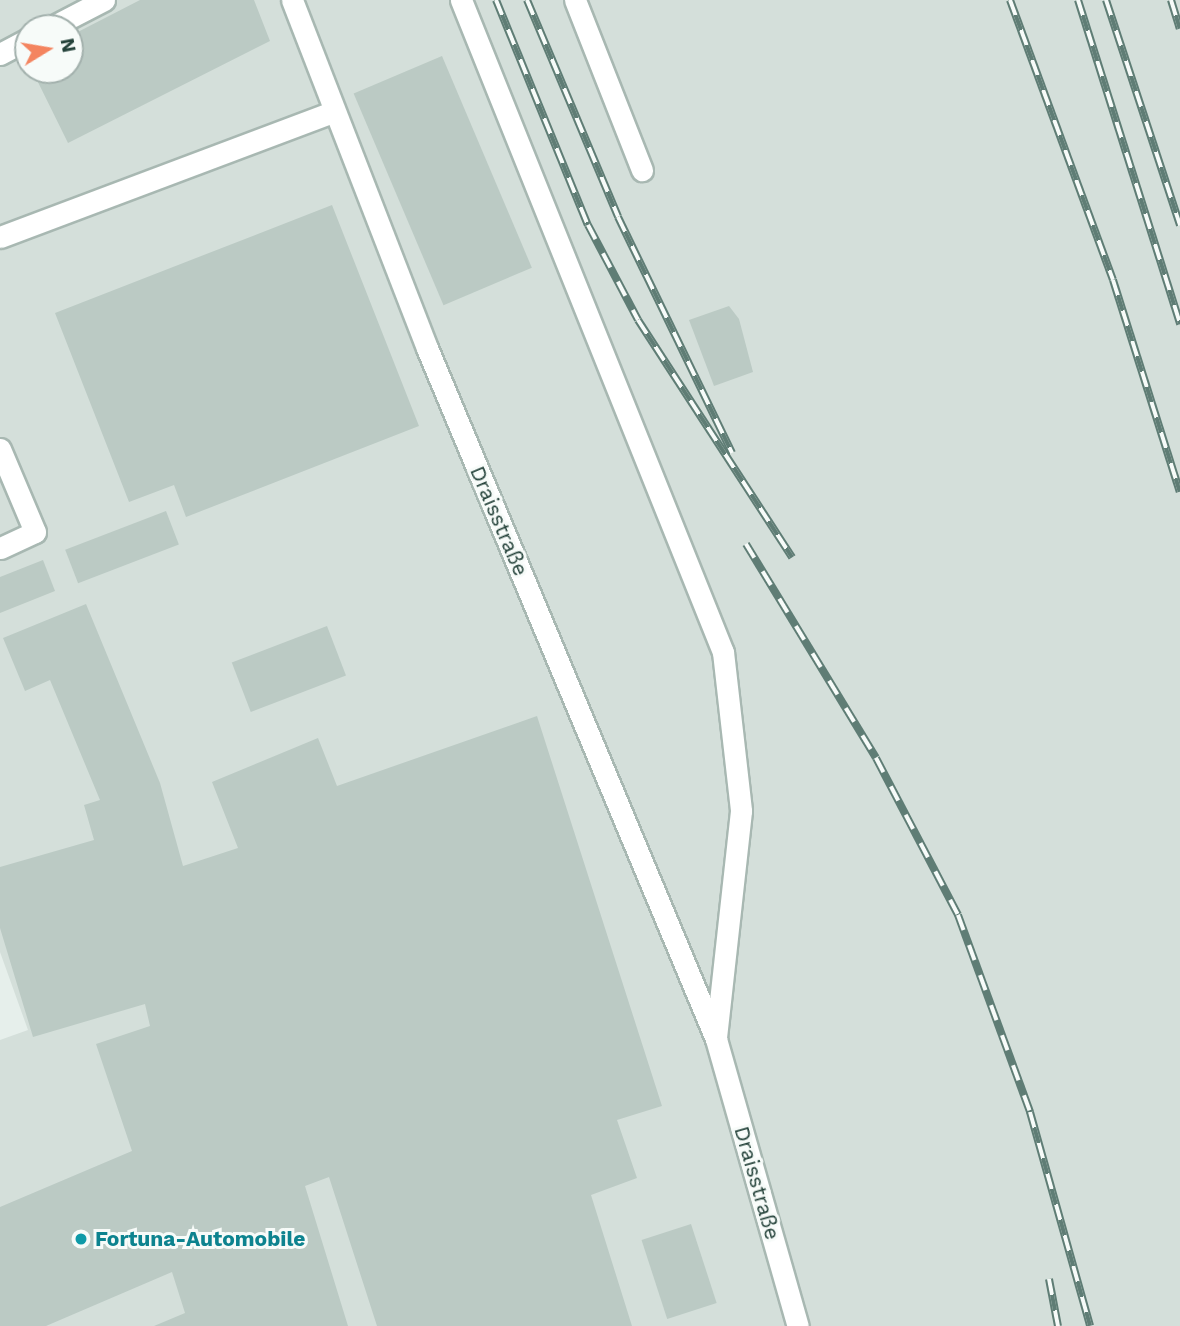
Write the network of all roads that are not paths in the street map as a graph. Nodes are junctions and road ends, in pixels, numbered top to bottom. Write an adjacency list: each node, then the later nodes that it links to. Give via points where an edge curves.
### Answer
1 (104, 0): 5 (street)
2 (292, 0): 6 (street, Draisstraße)
3 (461, 0): 11 (street, Draisstraße, via 723,652 741,811)
4 (575, 0): 7 (street)
5 (77, 14)
6 (332, 112): 8 (street); 11 (street, Draisstraße)
7 (642, 170)
8 (0, 237)
9 (0, 449): 10 (street, via 35,532)
10 (0, 548)
11 (716, 1039): 12 (street, Draisstraße)
12 (798, 1326)

